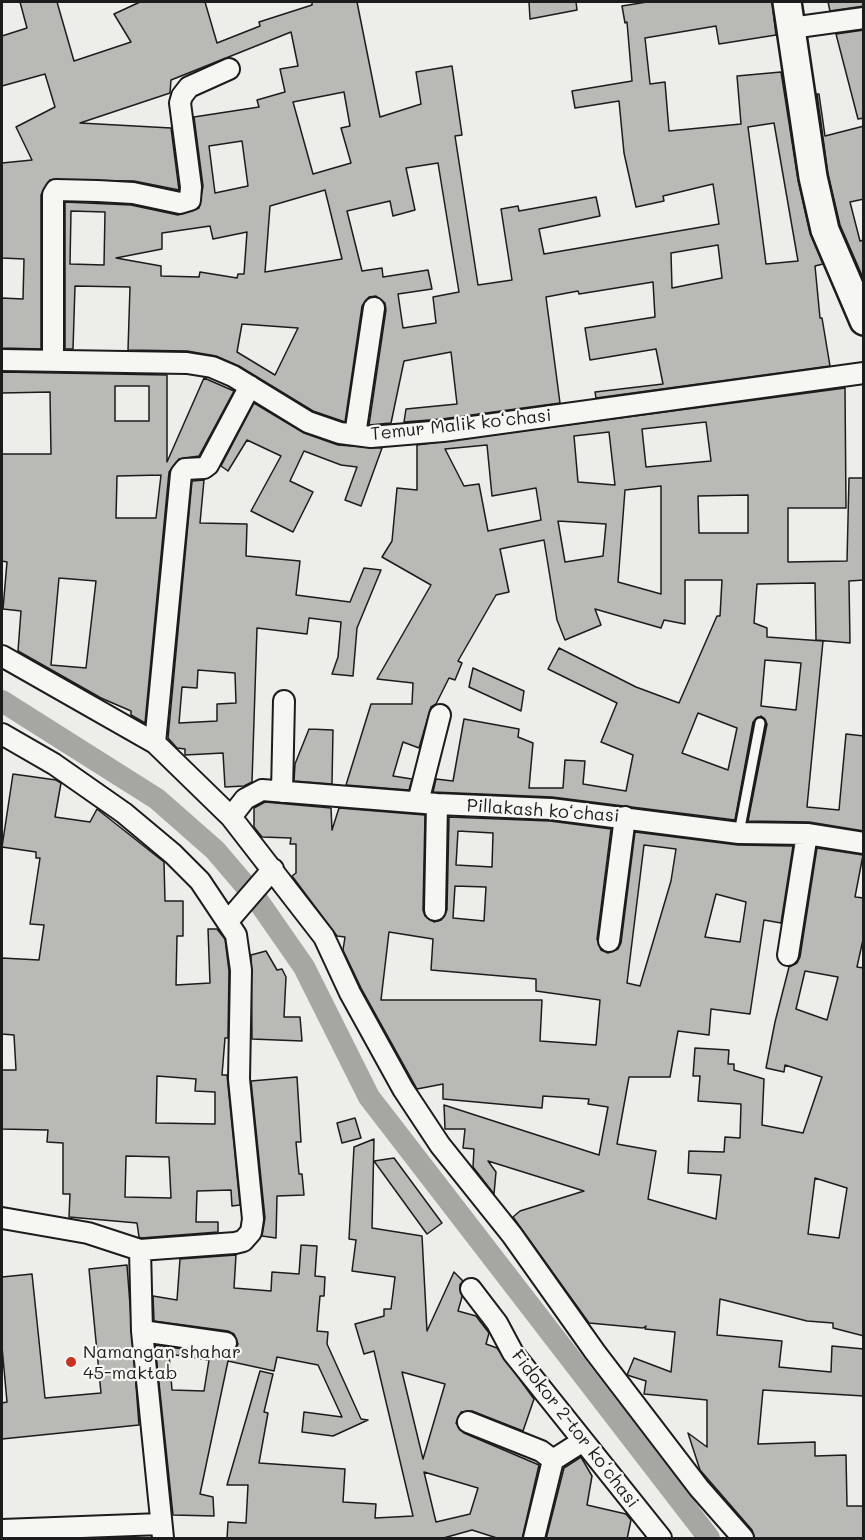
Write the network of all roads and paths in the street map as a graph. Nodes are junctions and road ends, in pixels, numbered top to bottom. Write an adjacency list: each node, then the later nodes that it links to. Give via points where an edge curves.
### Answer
1 (787, 2): 3 (street)
2 (864, 18): 3 (street)
3 (791, 28): 6 (street, via 813,177 825,230)
4 (229, 69): 7 (street, via 189,87 182,96 190,200 180,203 133,193 56,190)
5 (374, 308): 11 (street)
6 (864, 321)
7 (53, 359): 8 (street, Temur Malik koʻchasi); 10 (street, Temur Malik koʻchasi, via 187,363 212,367)
8 (2, 360)
9 (864, 373): 11 (street, Temur Malik koʻchasi, via 443,431)
10 (250, 386): 11 (street, Temur Malik koʻchasi, via 308,422); 17 (street, via 208,465 185,469 181,474)
11 (355, 435)
12 (2, 656): 17 (street)
13 (284, 701): 18 (street)
14 (440, 715): 19 (street)
15 (760, 723): 22 (lane)
16 (2, 734): 27 (street, via 54,764 124,813 200,881)
17 (155, 743): 20 (street)
18 (282, 792): 19 (street, Pillakash koʻchasi); 20 (street, Pillakash koʻchasi, via 262,790 245,800)
19 (428, 803): 21 (street, Pillakash koʻchasi); 26 (street)
20 (231, 817): 25 (street)
21 (625, 817): 22 (street, Pillakash koʻchasi); 28 (street)
22 (739, 833): 23 (street, Pillakash koʻchasi)
23 (807, 834): 24 (street, Pillakash koʻchasi); 29 (street)
24 (864, 843)
25 (267, 876): 27 (street); 42 (street, via 324,937 382,1051 440,1145 512,1235 699,1488)
26 (435, 910)
27 (230, 919): 31 (street, via 241,970 240,1079 251,1232 235,1243)
28 (609, 940)
29 (788, 955)
30 (2, 1218): 31 (street, via 88,1233)
31 (140, 1250): 33 (street)
32 (471, 1289): 36 (street, Fidokor 2-tor koʻchasi, via 497,1323 513,1353)
33 (142, 1331): 34 (street); 39 (street)
34 (226, 1343)
35 (468, 1422): 37 (street, via 541,1451)
36 (583, 1440): 37 (street); 41 (street, Fidokor 2-tor koʻchasi)
37 (553, 1460): 40 (street)
38 (2, 1530): 39 (street)
39 (162, 1531)
40 (534, 1539)
41 (661, 1539)
42 (743, 1539)

